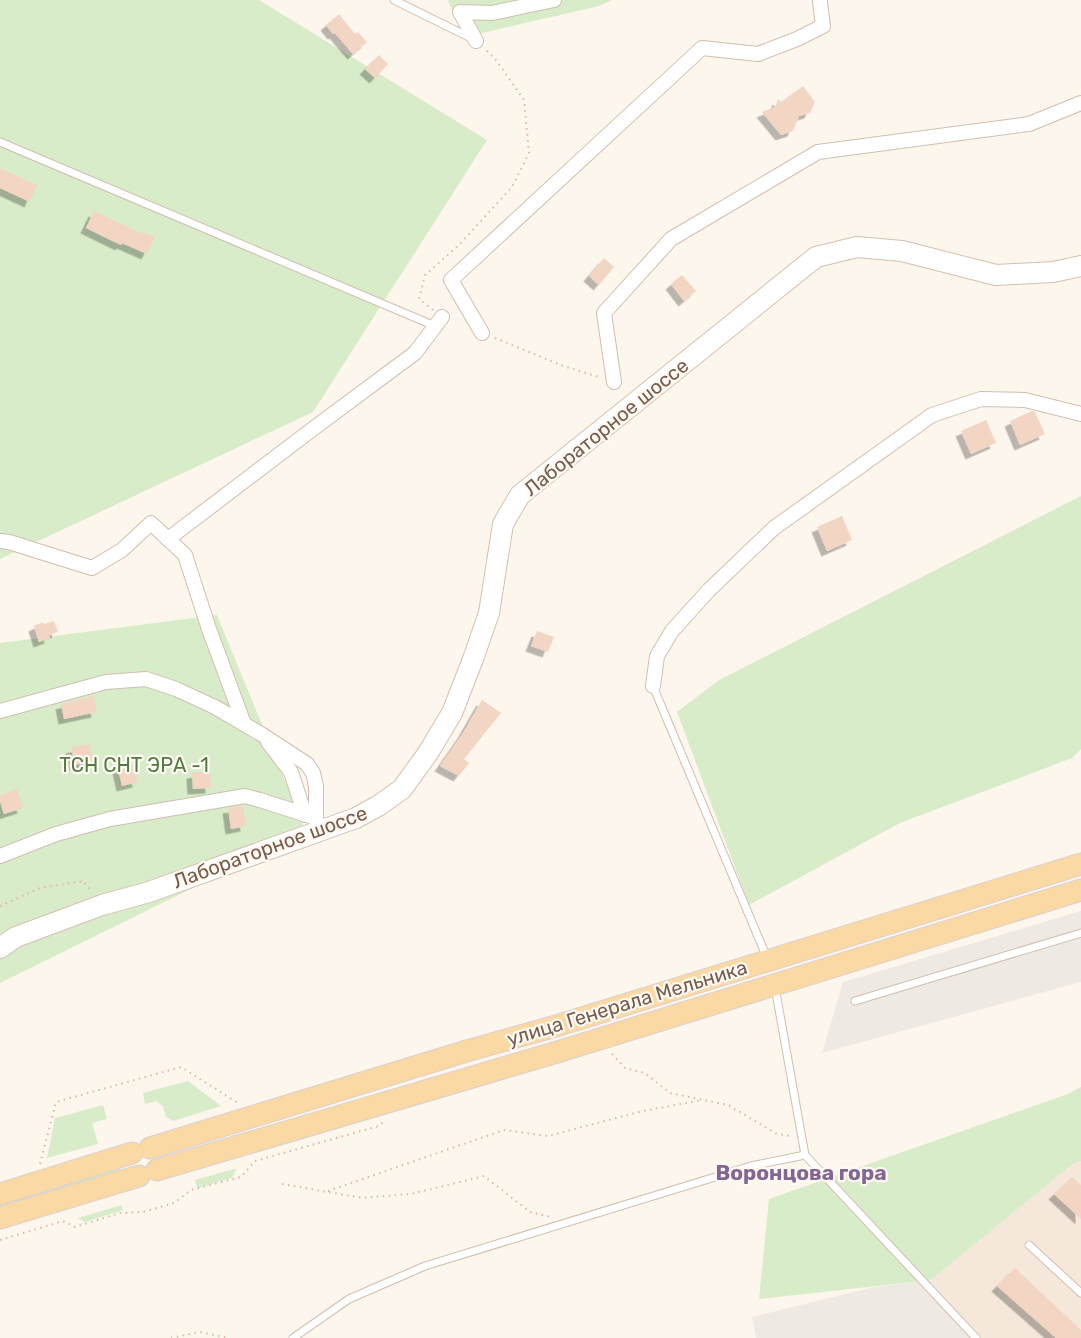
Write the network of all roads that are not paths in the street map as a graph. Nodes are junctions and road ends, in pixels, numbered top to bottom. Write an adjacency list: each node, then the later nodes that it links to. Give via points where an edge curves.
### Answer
1 (394, 0): 4 (lane)
2 (554, 0): 4 (street, via 492,13 460,12)
3 (820, 1): 9 (street, via 823,26 787,43 758,54 702,48 451,280)
4 (476, 41)
5 (1081, 102): 10 (street, via 1029,124 818,153 671,239 604,312)
6 (0, 142): 8 (lane)
7 (1081, 266): 18 (main road, Лабораторное шоссе, via 1053,272 996,275 902,251 857,247 816,257 520,495 503,524 489,613 473,659 452,713 428,753 402,789 378,806 356,818)
8 (438, 321): 12 (street, via 416,353)
9 (482, 333)
10 (614, 382)
11 (1081, 414): 14 (street, via 1025,400 981,399 932,416 774,528 709,590 672,631 657,656)
12 (168, 539): 13 (street, via 151,523 122,550 92,568); 16 (street, via 185,555)
13 (0, 541)
14 (653, 687): 24 (lane)
15 (0, 711): 16 (street, via 106,682 146,680 176,689)
16 (244, 724): 17 (street)
17 (261, 734): 18 (street, via 291,772); 18 (street, via 307,764 313,773)
18 (314, 821): 19 (street, via 245,796 110,819); 23 (main road, Лабораторное шоссе, via 149,892 16,937)
19 (0, 855)
20 (1081, 864): 24 (main road, улица Генерала Мельника)
21 (1081, 890): 25 (main road, улица Генерала Мельника)
22 (1081, 933): 26 (lane)
23 (0, 948)
24 (768, 961): 25 (main road); 27 (main road, улица Генерала Мельника)
25 (775, 985): 28 (lane); 30 (main road, улица Генерала Мельника)
26 (855, 1001)
27 (173, 1141): 29 (main road, улица Генерала Мельника); 30 (main road, via 166,1155)
28 (805, 1155): 36 (lane, via 752,1166 425,1266 349,1299); 37 (lane)
29 (112, 1160): 31 (main road, via 123,1174); 32 (main road, улица Генерала Мельника)
30 (179, 1164): 31 (main road, улица Генерала Мельника)
31 (138, 1176): 33 (main road, улица Генерала Мельника)
32 (0, 1194)
33 (0, 1218)
34 (1029, 1245): 35 (lane)
35 (1081, 1293)
36 (293, 1338)
37 (976, 1338)

